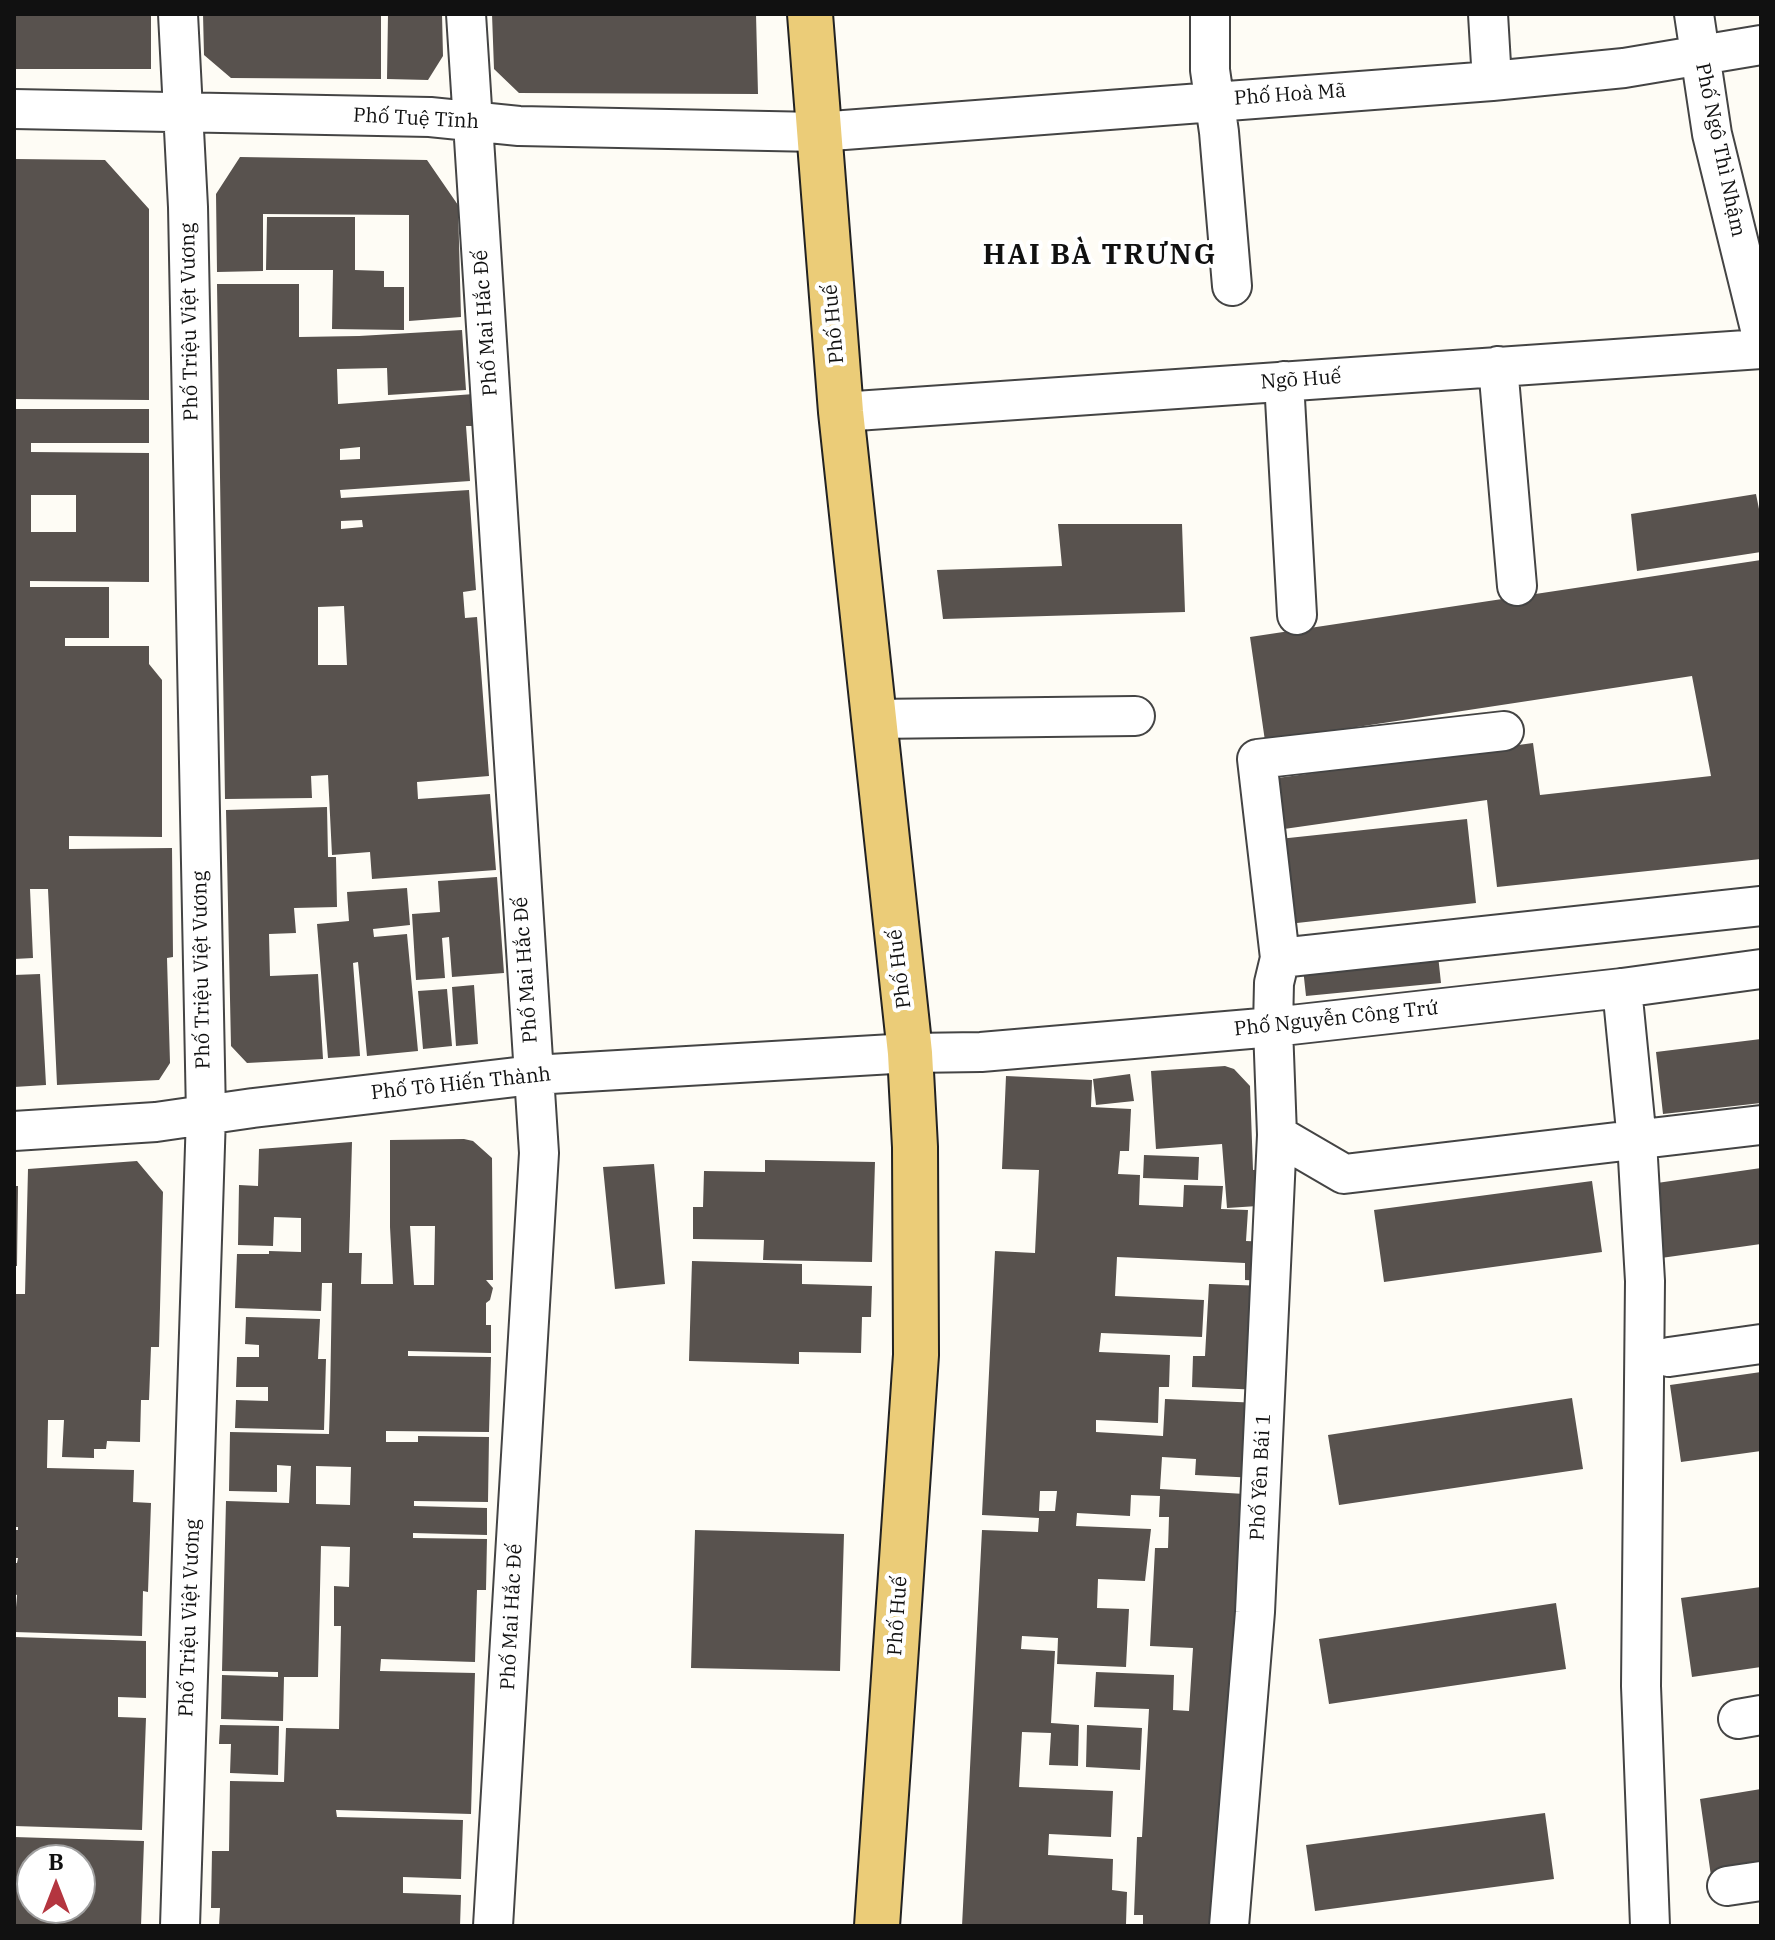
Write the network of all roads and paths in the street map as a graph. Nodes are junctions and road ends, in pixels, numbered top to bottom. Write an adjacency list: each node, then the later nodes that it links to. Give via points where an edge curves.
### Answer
1 (178, 14): 12 (street, Phố Triệu Việt Vương)
2 (466, 14): 13 (street, Phố Mai Hắc Đế)
3 (810, 14): 14 (main road, Phố Huế)
4 (1210, 14): 10 (street)
5 (1488, 14): 9 (street)
6 (1694, 14): 8 (street, Phố Ngô Thì Nhậm)
7 (1761, 45): 8 (street, Phố Hoà Mã)
8 (1700, 56): 9 (street, Phố Hoà Mã); 16 (street, Phố Ngô Thì Nhậm, via 1712,134)
9 (1492, 81): 10 (street, Phố Hoà Mã)
10 (1214, 100): 14 (street, Phố Hoà Mã); 15 (street)
11 (14, 109): 12 (street, Phố Tuệ Tĩnh)
12 (182, 114): 13 (street, Phố Tuệ Tĩnh); 33 (street, Phố Triệu Việt Vương)
13 (474, 121): 14 (street, Phố Tuệ Tĩnh); 32 (street, Phố Mai Hắc Đế)
14 (818, 132): 20 (main road, Phố Huế)
15 (1232, 286)
16 (1761, 333)
17 (1761, 349): 18 (street, Ngõ Huế)
18 (1498, 366): 19 (street, Ngõ Huế); 21 (street)
19 (1284, 381): 20 (street, Ngõ Huế); 22 (street)
20 (841, 412): 24 (main road, Phố Huế)
21 (1517, 586)
22 (1297, 615)
23 (1135, 716): 24 (street)
24 (872, 719): 31 (main road, Phố Huế)
25 (1504, 731): 27 (street, Phố Yên Bái 1, via 1257,759)
26 (1761, 906): 27 (street)
27 (1280, 958): 30 (street, Phố Yên Bái 1)
28 (1761, 969): 29 (street, Phố Nguyễn Công Trứ)
29 (1622, 988): 30 (street, Phố Nguyễn Công Trứ); 37 (street)
30 (1273, 1027): 31 (street, Phố Nguyễn Công Trứ, via 981,1052); 36 (street, Phố Yên Bái 1)
31 (910, 1053): 32 (street, Phố Tô Hiến Thành); 43 (main road, Phố Huế, via 916,1355)
32 (533, 1075): 33 (street, Phố Tô Hiến Thành); 42 (street, Phố Mai Hắc Đế, via 539,1153)
33 (206, 1115): 35 (street, Phố Tô Hiến Thành); 41 (street, Phố Triệu Việt Vương)
34 (1761, 1125): 37 (street)
35 (14, 1131)
36 (1277, 1135): 37 (street, via 1344,1174); 44 (street, Phố Yên Bái 1, via 1255,1612)
37 (1637, 1141): 40 (street, via 1645,1281)
38 (1761, 1344): 39 (street)
39 (1669, 1357)
40 (1642, 1924)
41 (180, 1926)
42 (493, 1926)
43 (877, 1926)
44 (1229, 1926)

